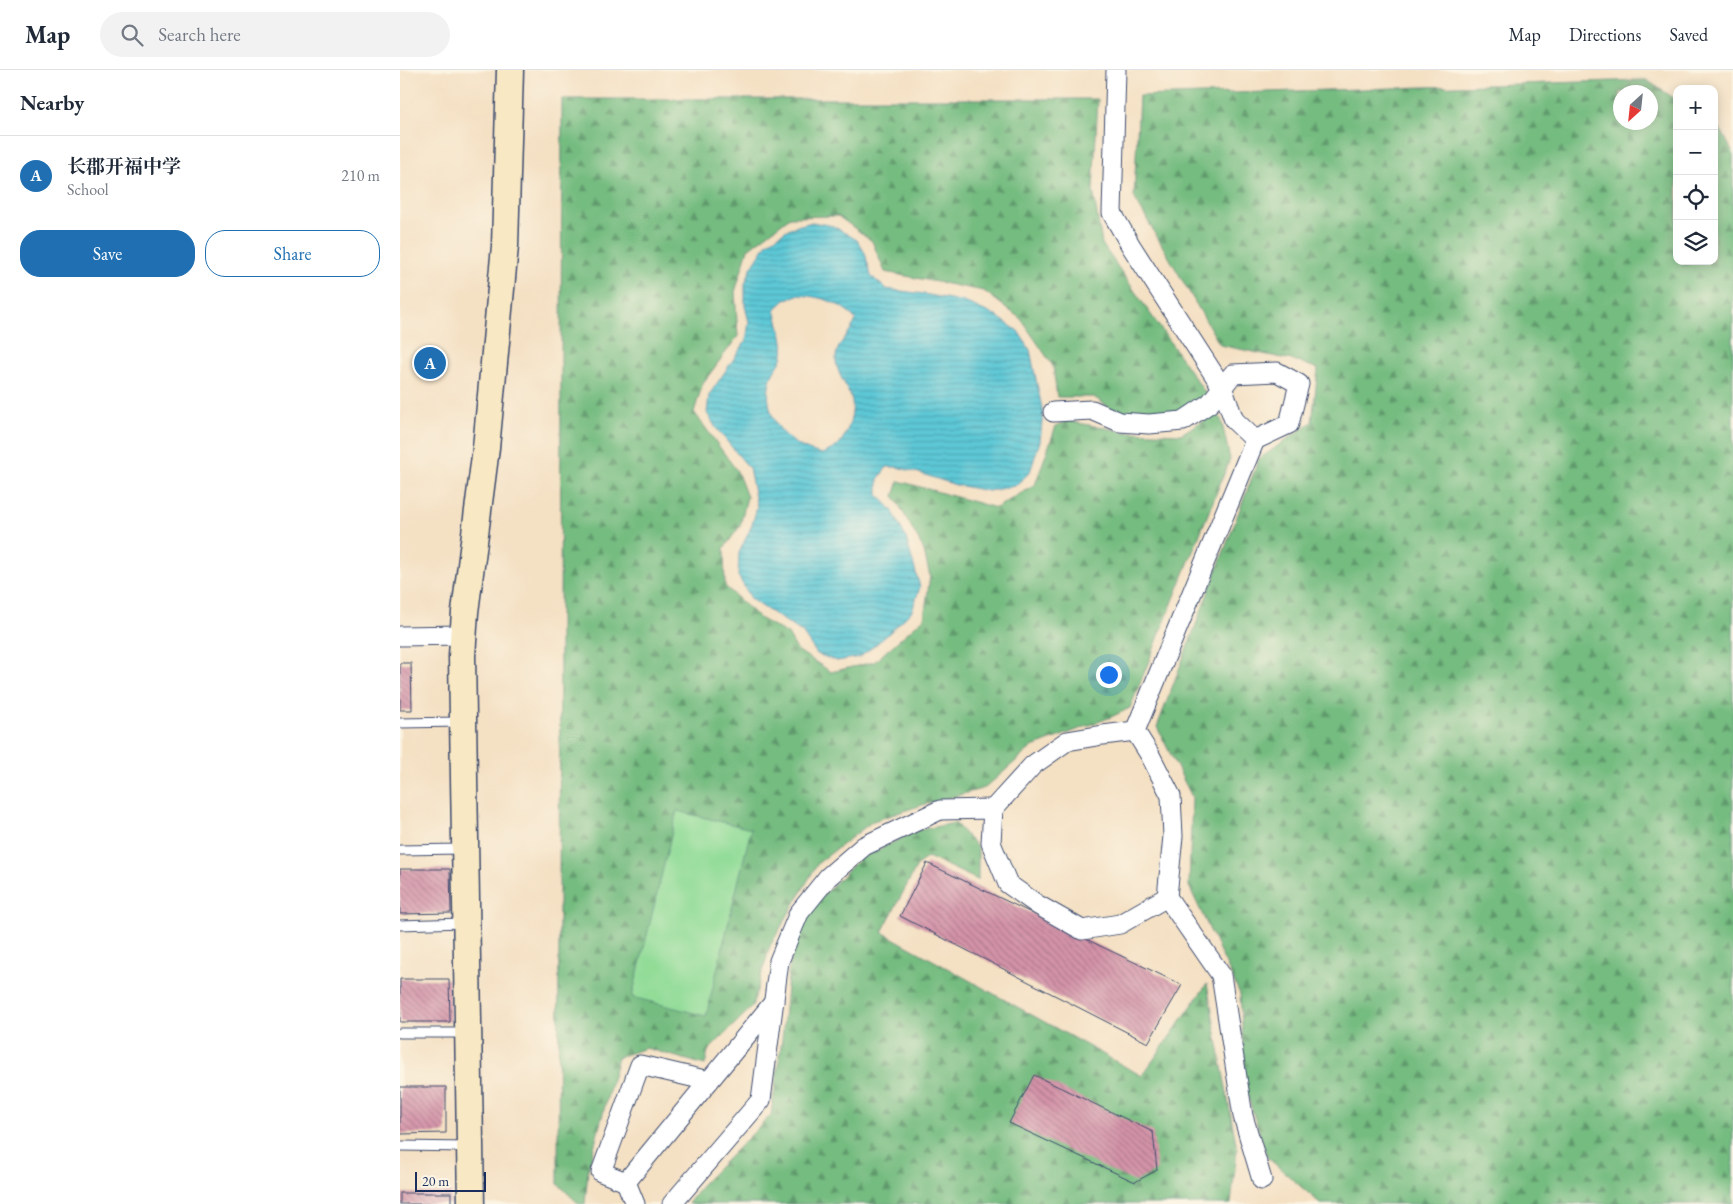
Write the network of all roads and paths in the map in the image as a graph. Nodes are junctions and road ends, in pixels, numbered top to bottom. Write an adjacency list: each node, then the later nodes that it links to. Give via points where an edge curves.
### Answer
1 (510, 70): 6 (street, via 505,246 486,448)
2 (1116, 70): 3 (street, via 1112,213)
3 (1222, 387): 4 (street, via 1210,404 1183,421 1148,424 1120,422 1092,410); 5 (street, via 1234,420); 5 (street, via 1233,374 1277,372 1299,384 1289,424)
4 (1053, 412)
5 (1255, 440): 10 (street)
6 (463, 635): 7 (street); 8 (street)
7 (400, 636)
8 (463, 722): 9 (lane); 12 (street)
9 (400, 723)
10 (1135, 731): 11 (street, via 1067,742 1033,765); 14 (street, via 1171,796 1173,836)
11 (993, 810): 14 (street, via 991,843 1008,884 1082,930 1120,924); 17 (street, via 940,810 864,846 828,877 798,913 779,961)
12 (465, 849): 13 (lane); 15 (street)
13 (400, 850)
14 (1167, 897): 23 (street, via 1221,975 1243,1116)
15 (466, 923): 16 (lane); 19 (street)
16 (400, 925)
17 (774, 1002): 20 (street); 27 (street, via 761,1100)
18 (400, 1033): 19 (lane)
19 (469, 1033): 22 (street)
20 (709, 1081): 24 (street); 24 (street, via 640,1064 600,1172)
21 (400, 1146): 22 (lane)
22 (470, 1147): 25 (street)
23 (1262, 1180)
24 (626, 1182): 26 (street)
25 (471, 1204)
26 (635, 1204)
27 (672, 1204)

